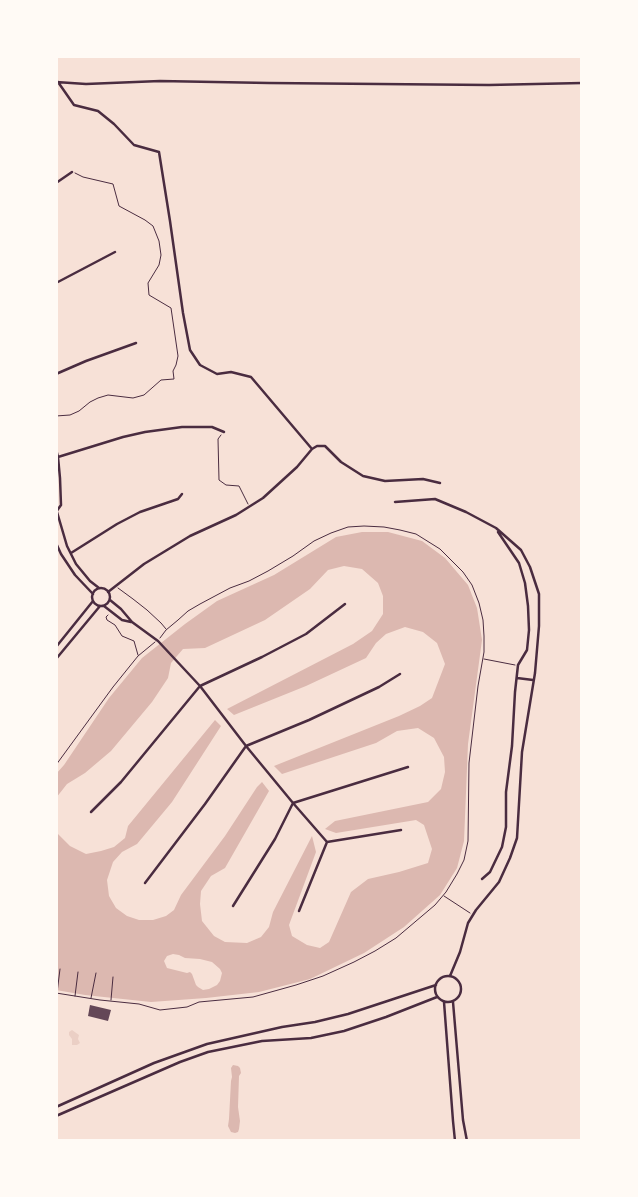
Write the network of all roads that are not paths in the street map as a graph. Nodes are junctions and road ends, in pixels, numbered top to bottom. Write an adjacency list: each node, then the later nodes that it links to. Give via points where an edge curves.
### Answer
1 (57, 82): 2 (street); 11 (street, via 74,105 98,111 134,145 159,152 190,350 200,365 217,374 232,372 251,377)
2 (582, 83)
3 (72, 172): 4 (street)
4 (56, 183)
5 (115, 252): 6 (street)
6 (56, 283)
7 (136, 343): 8 (street)
8 (56, 374)
9 (224, 432): 12 (street, via 212,427 182,427 145,432)
10 (56, 449): 12 (street)
11 (312, 449): 13 (street, via 325,446 341,462 363,476 385,481 423,479); 21 (street, via 263,498 236,515 190,536 144,564)
12 (58, 457): 16 (street, via 61,505)
13 (440, 483)
14 (182, 494): 19 (street, via 178,499 117,524)
15 (395, 502): 17 (street, via 436,499)
16 (57, 512): 19 (street)
17 (496, 528): 32 (street, via 519,563 525,583 529,630 527,650 518,665); 33 (street, via 521,550 539,594)
18 (56, 543): 22 (street, via 75,575)
19 (71, 553): 20 (street, via 85,576)
20 (99, 588): 21 (street); 22 (street)
21 (108, 592): 23 (street)
22 (92, 594): 24 (street)
23 (110, 600): 27 (street); 28 (street)
24 (93, 601): 26 (street); 29 (street)
25 (345, 604): 34 (street, via 306,634)
26 (100, 606): 27 (street); 30 (street)
27 (104, 606): 28 (street, via 122,620)
28 (132, 622): 34 (street, via 159,642)
29 (56, 647)
30 (56, 659)
31 (400, 674): 35 (street, via 309,720)
32 (516, 678): 33 (street); 41 (street, via 506,827 502,847 490,872)
33 (534, 680): 45 (street, via 522,752 517,838 499,882 468,923)
34 (200, 686): 35 (street); 38 (street, via 121,782)
35 (246, 746): 37 (street); 42 (street)
36 (408, 767): 37 (street)
37 (293, 803): 40 (street); 43 (street)
38 (91, 812)
39 (401, 830): 40 (street)
40 (326, 842): 44 (street)
41 (482, 879)
42 (145, 883)
43 (233, 906)
44 (299, 911)
45 (450, 976): 46 (street); 49 (street, via 458,980 461,988)
46 (436, 984): 47 (street); 50 (street, via 348,1014 207,1044 154,1063)
47 (437, 997): 48 (street); 51 (street, via 344,1031 311,1038 262,1041 208,1052)
48 (444, 1002): 49 (street); 52 (street)
49 (453, 1002): 53 (street)
50 (56, 1107)
51 (56, 1116)
52 (455, 1141)
53 (467, 1141)

